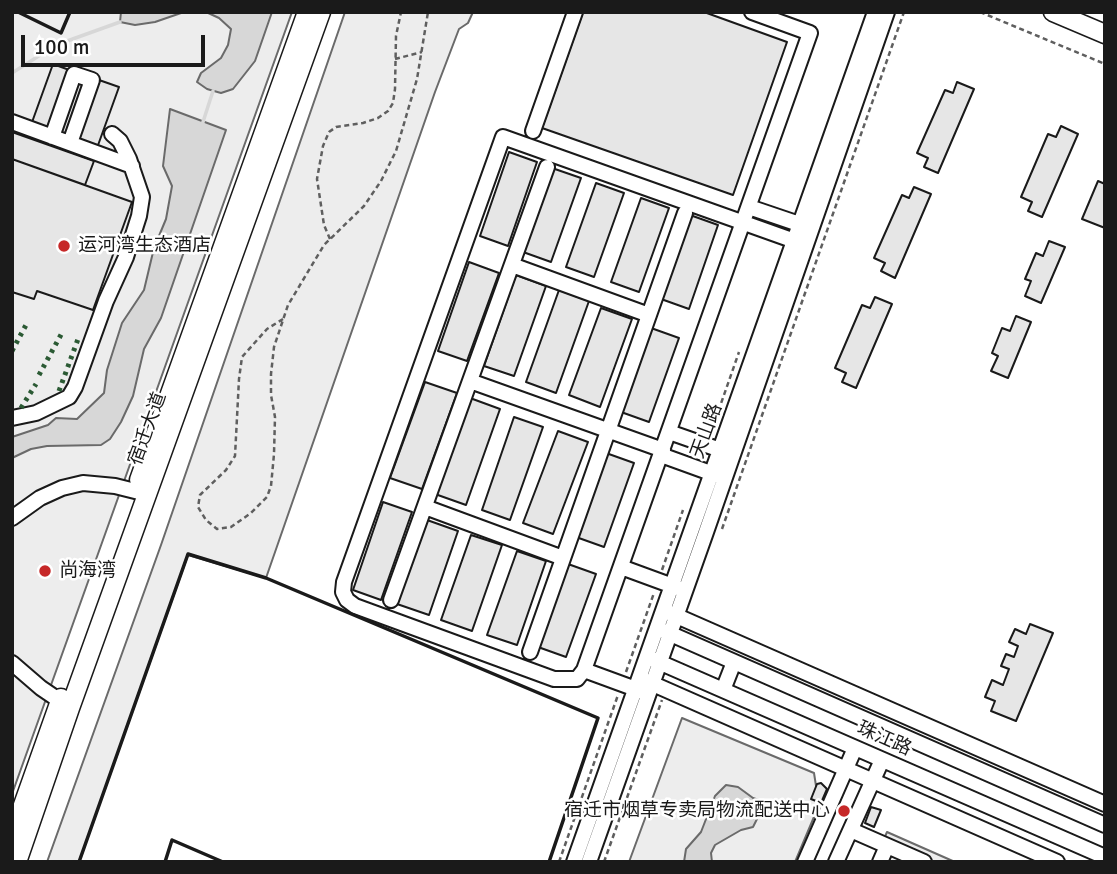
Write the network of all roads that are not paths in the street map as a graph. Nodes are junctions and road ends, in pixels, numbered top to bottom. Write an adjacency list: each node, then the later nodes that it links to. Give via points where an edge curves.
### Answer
1 (307, 12): 30 (main road, 宿迁大道)
2 (321, 12): 30 (main road, 宿迁大道)
3 (575, 12): 10 (street)
4 (752, 12): 16 (street, via 810,33)
5 (875, 12): 19 (street, 天山路)
6 (887, 12): 19 (street, 天山路)
7 (1053, 12): 8 (main road)
8 (1105, 34)
9 (12, 122): 12 (street)
10 (533, 131)
11 (112, 134): 14 (street)
12 (52, 136): 13 (street); 13 (street, via 74,74 92,80)
13 (70, 143): 14 (street)
14 (132, 166): 24 (street, via 142,197 139,216 75,387 55,405)
15 (547, 167): 21 (street)
16 (749, 207): 18 (street); 19 (street)
17 (685, 213): 22 (street)
18 (743, 223): 20 (street); 26 (street); 43 (street, via 503,137 344,582 343,592 355,606 554,679 577,679)
19 (806, 226): 20 (street, 天山路)
20 (800, 243): 28 (street, 天山路)
21 (512, 265): 22 (street); 23 (street)
22 (649, 316): 25 (street)
23 (470, 381): 25 (street); 31 (street)
24 (12, 418)
25 (608, 430): 27 (street); 33 (street)
26 (669, 432): 27 (street); 28 (street)
27 (662, 452): 29 (street); 34 (street)
28 (727, 452): 29 (street, 天山路)
29 (719, 476): 35 (street, 天山路)
30 (141, 493): 32 (street, via 83,483 40,498); 46 (main road, 宿迁大道)
31 (425, 507): 33 (street); 36 (street)
32 (12, 519)
33 (563, 558): 39 (street)
34 (621, 567): 35 (street); 43 (street)
35 (679, 588): 37 (street, 天山路)
36 (391, 600)
37 (670, 613): 38 (street, 天山路); 51 (street)
38 (664, 631): 40 (street, 天山路); 41 (street, 珠江路)
39 (530, 652)
40 (653, 660): 44 (street, 天山路); 45 (street, 珠江路)
41 (734, 662): 45 (street); 52 (street, 珠江路)
42 (12, 663): 46 (street)
43 (584, 670): 44 (street)
44 (648, 687): 49 (street); 58 (street, 天山路); 59 (street, 天山路)
45 (723, 690): 47 (street, 珠江路)
46 (65, 705): 54 (main road, 宿迁大道); 57 (main road, 宿迁大道)
47 (855, 748): 48 (street, 珠江路); 49 (street)
48 (882, 760): 50 (street); 56 (street, 珠江路)
49 (846, 769): 50 (street); 60 (street)
50 (873, 781): 53 (street); 64 (street)
51 (1105, 804)
52 (1105, 825)
53 (851, 830): 55 (street); 61 (street)
54 (12, 836)
55 (887, 846): 62 (street); 63 (street)
56 (1103, 858)
57 (17, 862)
58 (575, 862)
59 (589, 862)
60 (805, 862)
61 (836, 862)
62 (880, 862)
63 (924, 862)
64 (1057, 862)

